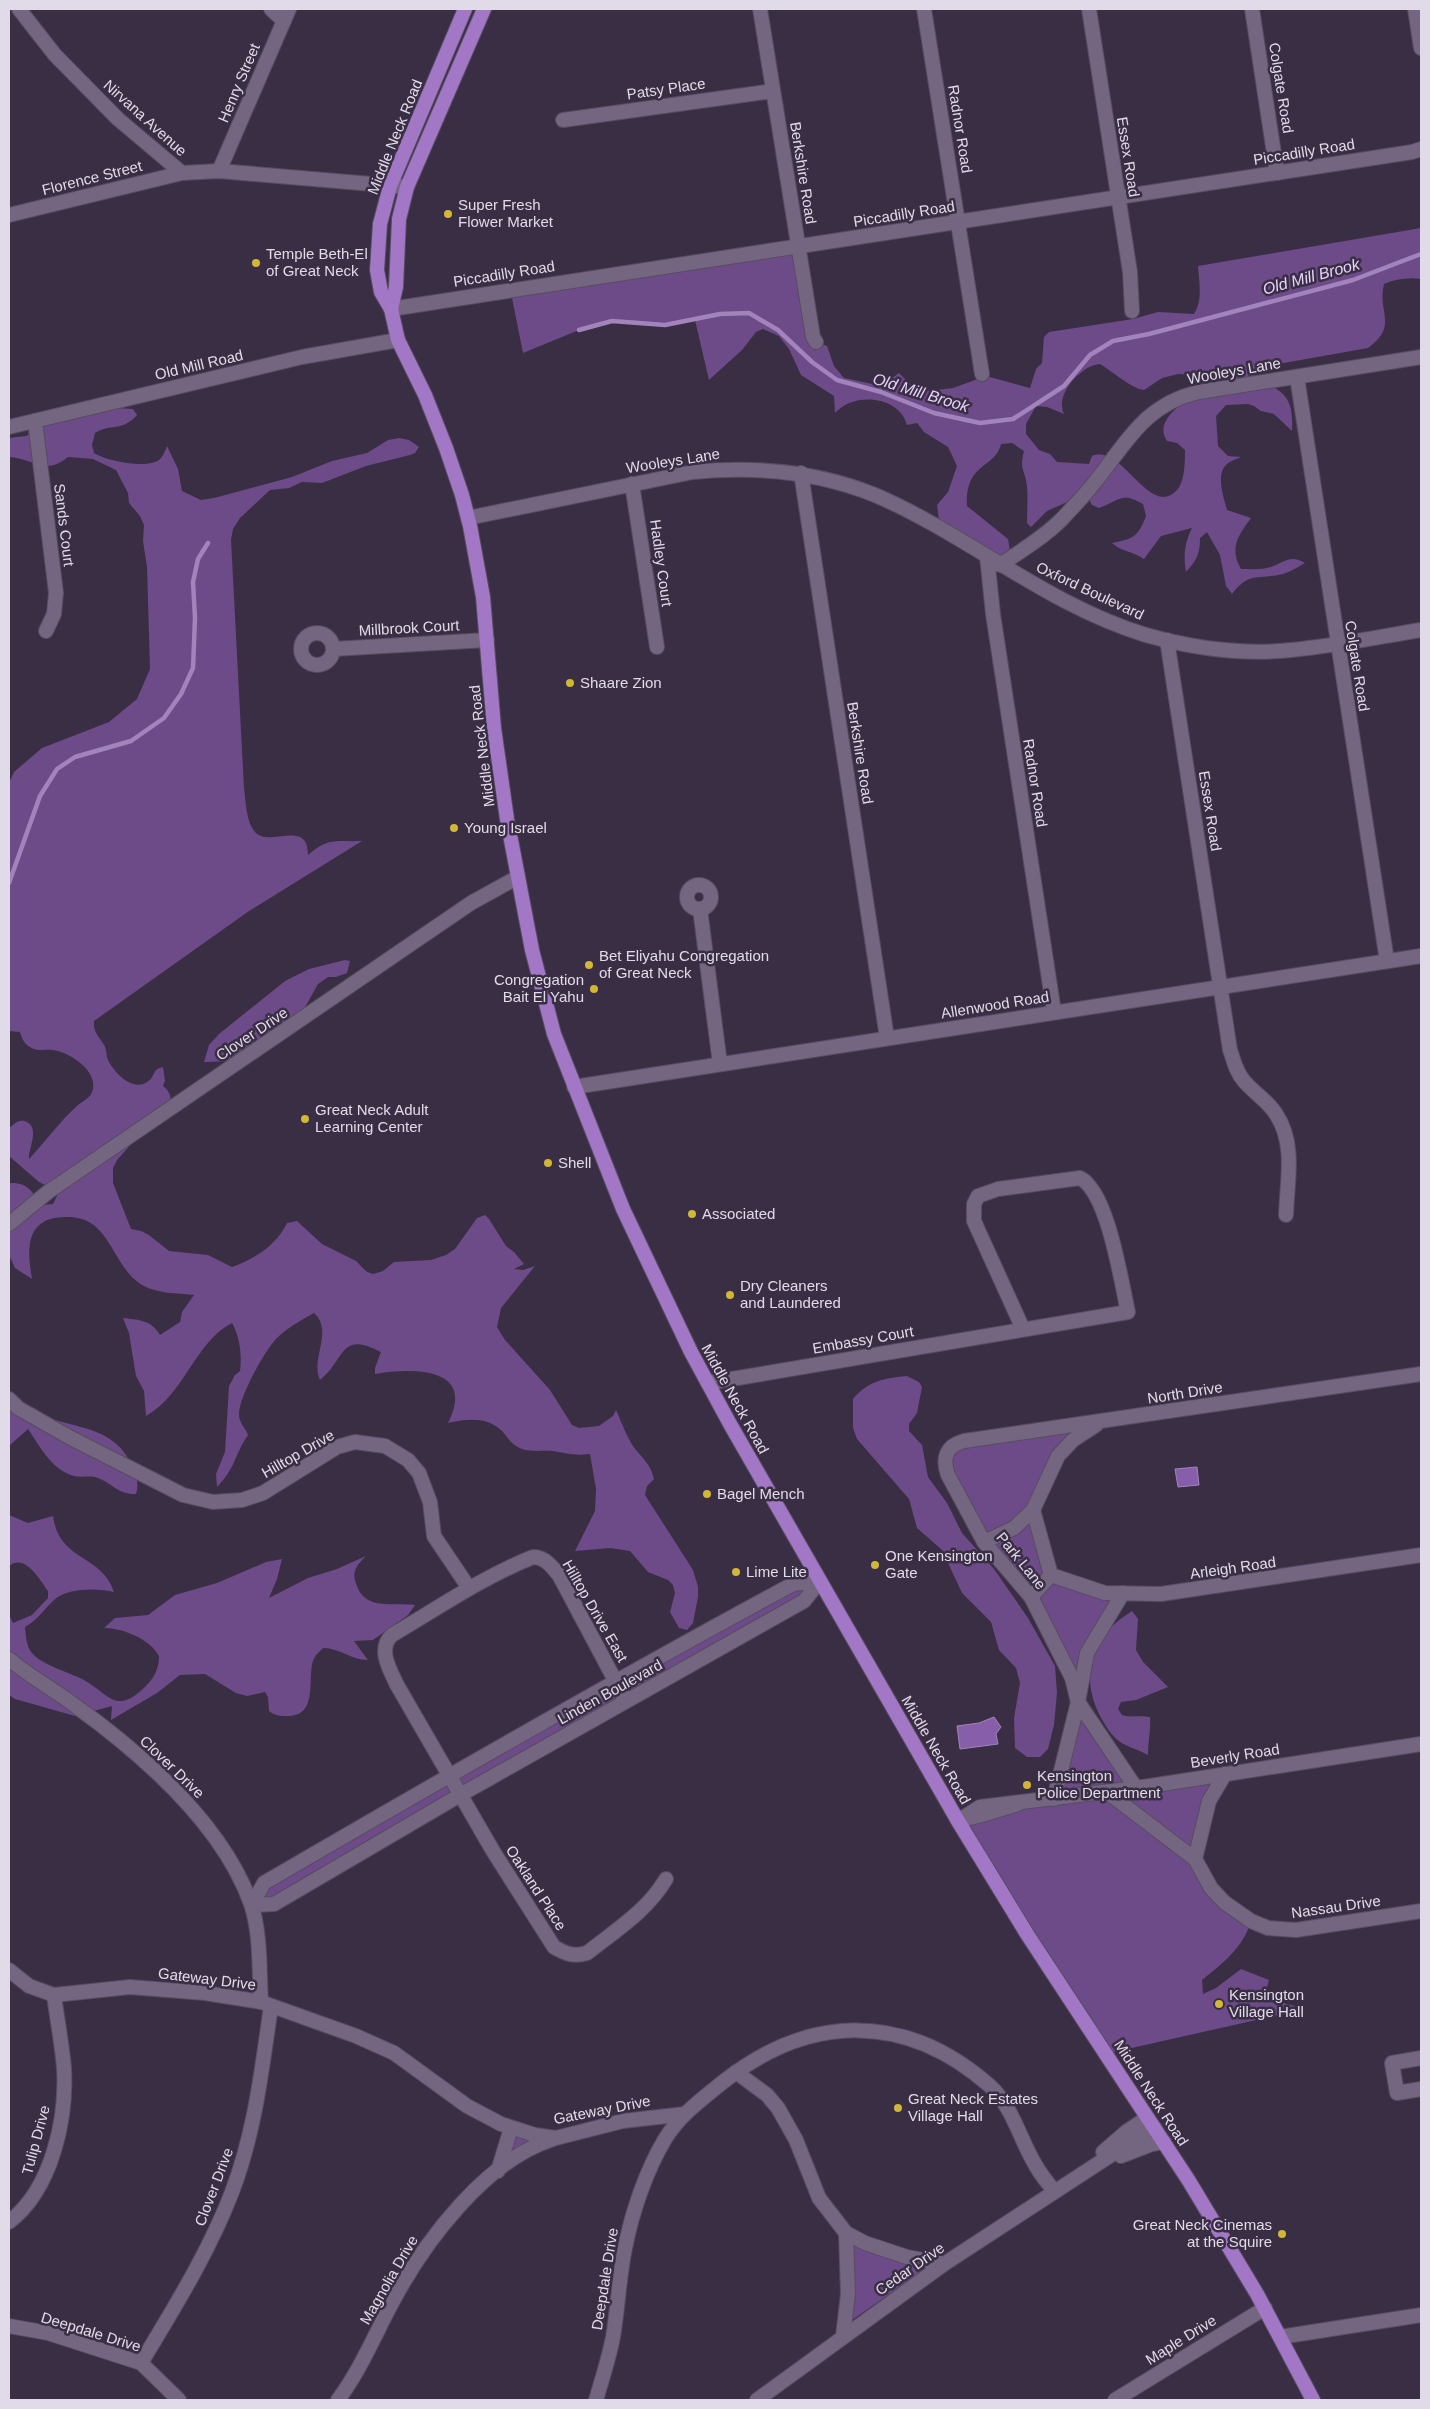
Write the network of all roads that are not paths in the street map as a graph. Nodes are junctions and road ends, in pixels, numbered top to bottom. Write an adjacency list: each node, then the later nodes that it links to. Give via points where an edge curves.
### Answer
1 (271, 9): 10 (street)
2 (465, 9): 18 (main road, Middle Neck Road)
3 (484, 9): 19 (main road, Middle Neck Road)
4 (760, 9): 12 (street, Berkshire Road)
5 (924, 9): 22 (street, Radnor Road)
6 (1089, 9): 20 (street, Essex Road)
7 (1252, 9): 17 (street, Colgate Road)
8 (1415, 9): 11 (street)
9 (16, 11): 16 (street, Nirvana Avenue, via 118,120)
10 (287, 15): 15 (street, Henry Street)
11 (1421, 48)
12 (773, 91): 13 (street, Patsy Place); 23 (street, Berkshire Road)
13 (563, 120)
14 (1421, 149): 17 (street, Piccadilly Road)
15 (219, 171): 16 (street, Nirvana Avenue); 18 (street, Nirvana Avenue)
16 (182, 173): 21 (street, Florence Street)
17 (1277, 173): 20 (street, Piccadilly Road)
18 (390, 186): 19 (street, Nirvana Avenue); 24 (main road, Middle Neck Road, via 380,224 377,270 382,292)
19 (406, 187): 24 (main road, Middle Neck Road, via 399,219 396,287)
20 (1118, 198): 22 (street, Piccadilly Road); 25 (street, Essex Road, via 1130,272)
21 (9, 215)
22 (958, 222): 23 (street, Piccadilly Road); 29 (street, Radnor Road)
23 (798, 247): 24 (street, Piccadilly Road); 27 (street, Berkshire Road)
24 (391, 309): 26 (main road, Middle Neck Road)
25 (1132, 311)
26 (398, 340): 31 (street, Old Mill Road, via 302,357); 35 (main road, Middle Neck Road, via 443,440)
27 (816, 342)
28 (1421, 357): 30 (street, Wooleys Lane)
29 (982, 374)
30 (1297, 377): 37 (street, Wooleys Lane, via 1193,393 1161,406 1123,442 1095,481 1060,520); 42 (street, Colgate Road)
31 (35, 421): 32 (street, Old Mill Road); 39 (street, Sands Court, via 56,593 54,614)
32 (9, 427)
33 (801, 473): 34 (street, Wooleys Lane, via 729,468); 36 (street, Wooleys Lane, via 875,496); 51 (street, Berkshire Road)
34 (632, 484): 35 (street, Wooleys Lane); 43 (street, Hadley Court)
35 (468, 518): 40 (main road, Middle Neck Road, via 477,558)
36 (987, 557): 37 (street, Oxford Boulevard); 50 (street, Radnor Road)
37 (1000, 565): 41 (street, Oxford Boulevard, via 1115,624)
38 (1421, 630): 42 (street, Oxford Boulevard)
39 (46, 631)
40 (487, 640): 44 (street, Millbrook Court); 45 (main road, Middle Neck Road, via 494,728)
41 (1167, 640): 42 (street, Oxford Boulevard, via 1250,651 1291,650); 49 (street, Essex Road)
42 (1337, 643): 48 (street, Colgate Road)
43 (657, 647)
44 (333, 649)
45 (518, 877): 53 (main road, Middle Neck Road, via 545,1004); 55 (street, Clover Drive, via 471,903 48,1192)
46 (700, 909): 52 (street)
47 (1421, 956): 48 (street, Allenwood Road)
48 (1387, 961): 49 (street, Allenwood Road)
49 (1221, 986): 50 (street, Allenwood Road); 54 (street, Essex Road, via 1236,1068 1244,1081 1277,1115 1287,1138 1290,1174)
50 (1054, 1012): 51 (street, Allenwood Road)
51 (887, 1038): 52 (street, Allenwood Road)
52 (720, 1064): 53 (street, Allenwood Road)
53 (574, 1086): 58 (main road, Middle Neck Road, via 622,1209)
54 (1286, 1215)
55 (9, 1224)
56 (1024, 1330): 56 (street, Embassy Court, via 974,1221 974,1204 978,1196 998,1189 1080,1178 1088,1182 1098,1198 1114,1248 1128,1312); 58 (street, Embassy Court)
57 (1421, 1374): 60 (street, North Drive)
58 (708, 1384): 66 (main road, Middle Neck Road)
59 (12, 1409): 67 (street, Hilltop Drive, via 182,1495 214,1502 242,1500 263,1494 337,1447 355,1442 384,1446 408,1460 419,1473 430,1502 434,1536)
60 (1098, 1423): 61 (street, North Drive); 62 (street, via 1073,1440 1058,1456)
61 (954, 1444): 63 (street, Park Lane, via 945,1457 946,1470)
62 (1033, 1510): 63 (street, via 1014,1528); 65 (street)
63 (984, 1542): 70 (street, Park Lane)
64 (1421, 1555): 69 (street, Arleigh Road, via 1161,1594)
65 (1050, 1575): 69 (street, Arleigh Road, via 1105,1593); 70 (street)
66 (820, 1581): 68 (street, Linden Boulevard, via 793,1584); 71 (street, Linden Boulevard, via 804,1601); 83 (main road, Middle Neck Road)
67 (469, 1588): 73 (street, Hilltop Drive East, via 533,1557 548,1562 559,1574); 78 (street, Hilltop Drive East, via 392,1635 384,1648 397,1685)
68 (778, 1593): 71 (street); 73 (street, Linden Boulevard)
69 (1123, 1593): 75 (street, Park Lane, via 1087,1654)
70 (1031, 1597): 75 (street, Park Lane, via 1072,1678)
71 (788, 1611): 74 (street, Linden Boulevard)
72 (9, 1659): 88 (street, Clover Drive, via 107,1729 166,1780 209,1830 242,1882)
73 (615, 1680): 74 (street, Hilltop Drive East); 78 (street, Linden Boulevard)
74 (626, 1701): 81 (street, Linden Boulevard)
75 (1078, 1702): 79 (street, Park Lane); 82 (street, Park Lane)
76 (1421, 1744): 77 (street, Beverly Road)
77 (1226, 1774): 79 (street, Beverly Road); 85 (street, via 1209,1801)
78 (449, 1775): 81 (street, Oakland Place); 84 (street, Linden Boulevard)
79 (1136, 1788): 80 (street, Beverly Road)
80 (1107, 1792): 82 (street, Beverly Road); 85 (street, Nassau Drive)
81 (460, 1795): 86 (street, Linden Boulevard); 87 (street, Oakland Place, via 538,1923 554,1947 565,1954 587,1952 641,1912)
82 (1054, 1799): 83 (street, Beverly Road, via 980,1807)
83 (958, 1820): 97 (main road, Middle Neck Road, via 1027,1934)
84 (316, 1852): 86 (street); 88 (street, Linden Boulevard, via 264,1883)
85 (1195, 1860): 89 (street, Nassau Drive, via 1211,1888 1224,1902 1251,1921 1268,1928 1296,1930)
86 (328, 1872): 88 (street, Linden Boulevard, via 274,1904)
87 (666, 1879)
88 (252, 1905): 92 (street, Clover Drive)
89 (1421, 1911)
90 (9, 1970): 91 (street, Gateway Drive, via 29,1986)
91 (54, 1995): 92 (street, Gateway Drive, via 130,1987 204,1993); 104 (street, Tulip Drive, via 64,2068 60,2122 47,2174 35,2195)
92 (266, 2004): 98 (street, Gateway Drive, via 394,2053 466,2106); 112 (street, Clover Drive, via 257,2102 232,2193 186,2288)
93 (1421, 2058): 95 (street, via 1392,2063 1397,2093)
94 (736, 2072): 96 (street); 103 (street, via 774,2049 804,2037 859,2030 909,2038 952,2059 997,2093 1036,2167); 105 (street, via 767,2095 778,2108 796,2140 819,2198)
95 (1421, 2089)
96 (685, 2114): 99 (street, Gateway Drive, via 623,2120); 115 (street, Deepdale Drive, via 665,2139 631,2221 624,2249 613,2337)
97 (1151, 2123): 100 (main road, Middle Neck Road); 102 (street, Cedar Drive, via 1110,2146)
98 (511, 2128): 99 (street, Gateway Drive); 101 (street)
99 (556, 2138): 101 (street, Magnolia Drive, via 530,2148)
100 (1164, 2142): 102 (street); 107 (main road, Middle Neck Road)
101 (498, 2171): 114 (street, Magnolia Drive, via 446,2220 423,2249 393,2300 362,2365)
102 (1086, 2171): 103 (street, Cedar Drive)
103 (1054, 2192): 106 (street, Cedar Drive)
104 (9, 2222)
105 (846, 2233): 106 (street, via 907,2257); 110 (street, via 848,2294)
106 (944, 2264): 110 (street, Cedar Drive)
107 (1264, 2308): 111 (main road, Middle Neck Road); 117 (street, Maple Drive)
108 (1421, 2315): 111 (street)
109 (9, 2326): 112 (street, Deepdale Drive, via 48,2333)
110 (843, 2336): 116 (street, Cedar Drive)
111 (1280, 2337): 118 (main road, Middle Neck Road)
112 (141, 2363): 113 (street, Deepdale Drive)
113 (179, 2400)
114 (338, 2400)
115 (596, 2400)
116 (758, 2400)
117 (1115, 2400)
118 (1313, 2400)

